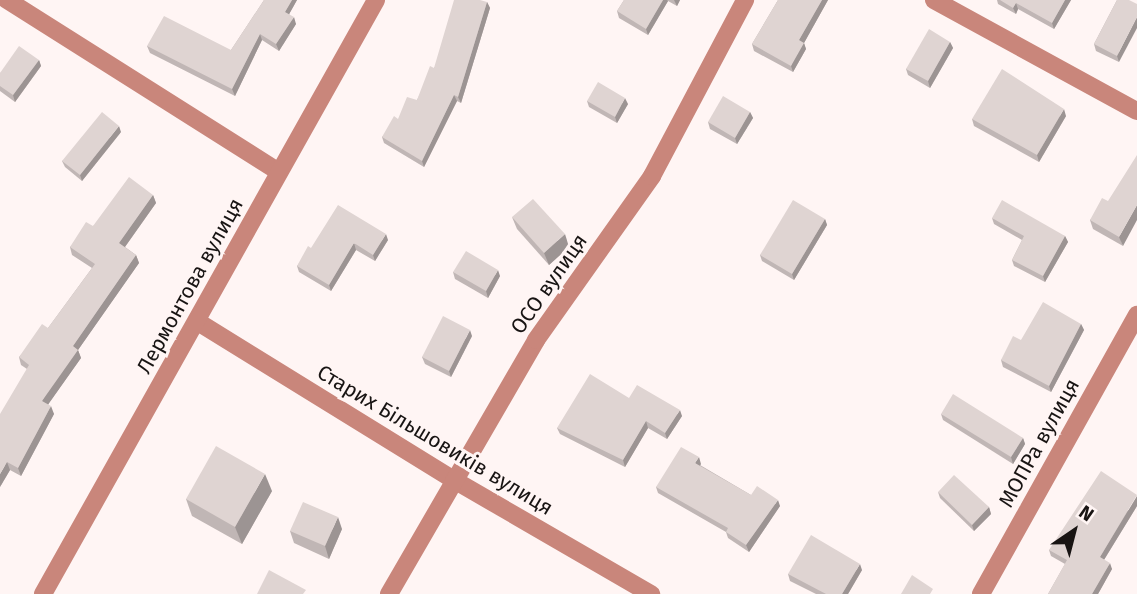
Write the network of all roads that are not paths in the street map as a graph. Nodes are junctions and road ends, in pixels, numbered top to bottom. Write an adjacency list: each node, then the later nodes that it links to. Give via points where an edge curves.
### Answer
1 (7, 0): 6 (street)
2 (376, 0): 6 (street, Лермонтова вулиця)
3 (745, 0): 9 (street, ОСО вулиця, via 652,176 536,340)
4 (934, 0): 5 (street)
5 (1137, 111)
6 (278, 171): 8 (street, Лермонтова вулиця)
7 (1137, 315): 13 (street, МОПРа вулиця)
8 (198, 321): 9 (street, Старих Більшовиків вулиця); 10 (street, Лермонтова вулиця)
9 (454, 480): 11 (street, ОСО вулиця); 12 (street, Старих Більшовиків вулиця)
10 (43, 594)
11 (389, 594)
12 (651, 594)
13 (981, 594)

